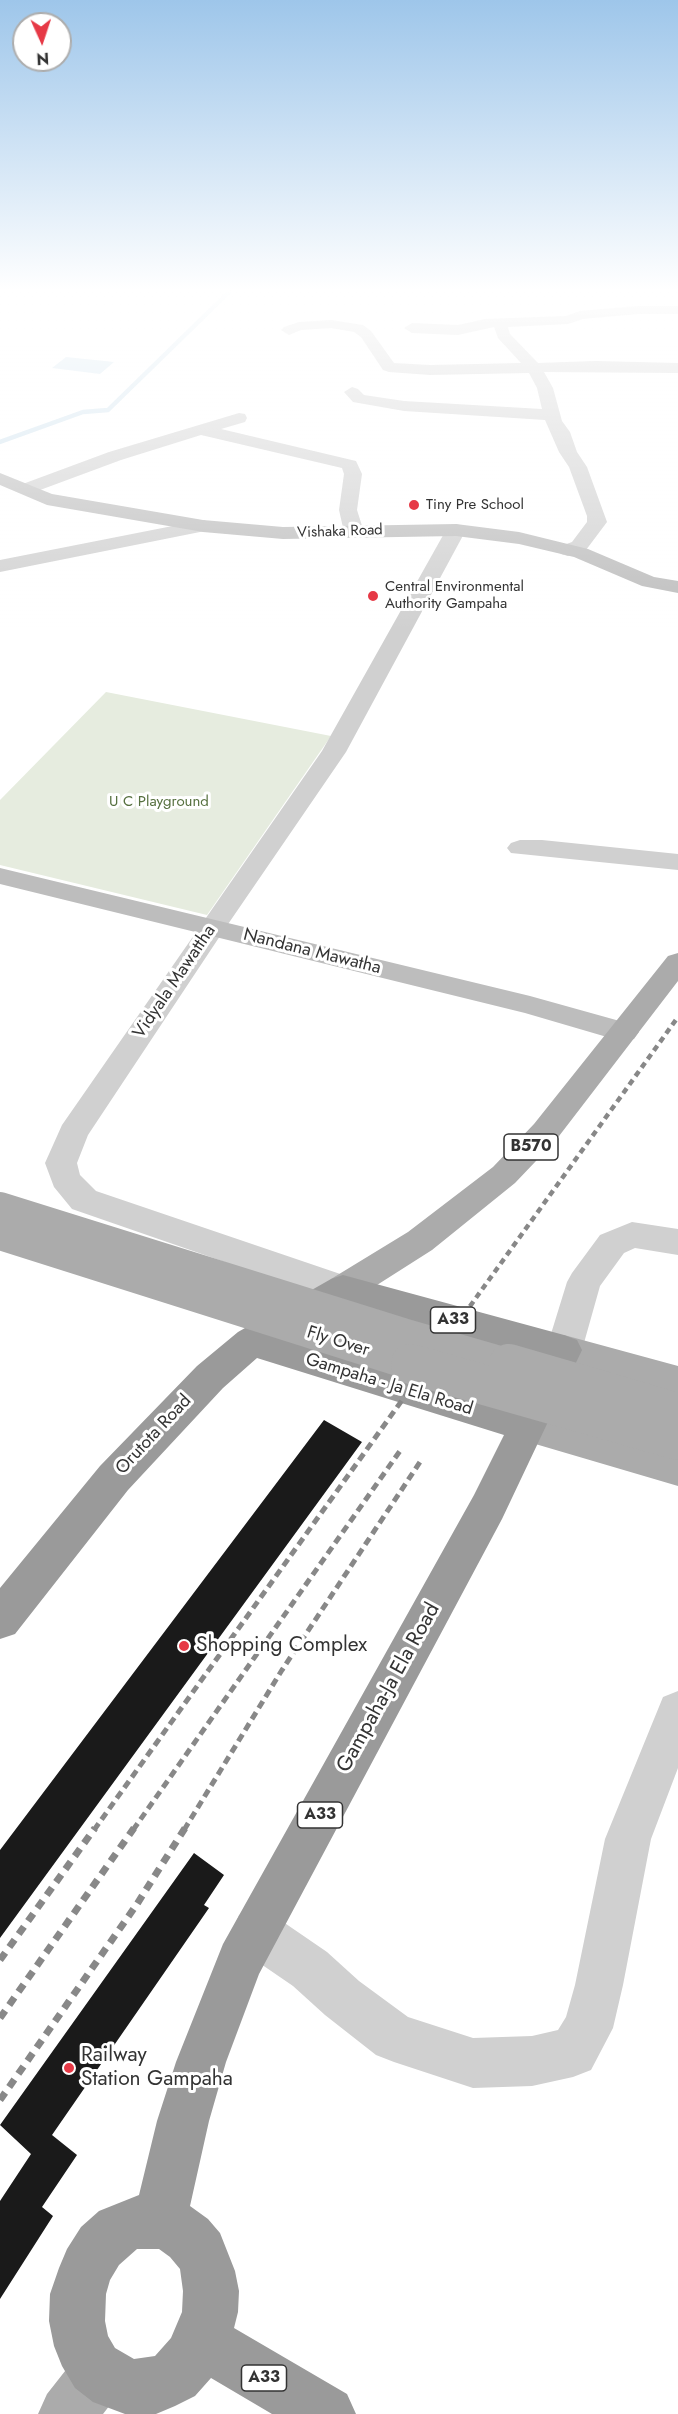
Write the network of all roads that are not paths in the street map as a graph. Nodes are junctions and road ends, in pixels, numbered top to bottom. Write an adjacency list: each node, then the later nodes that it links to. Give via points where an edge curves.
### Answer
1 (395, 405): 3 (street)
2 (549, 405): 3 (street)
3 (552, 415): 11 (street, via 578,467 597,522 579,546)
4 (239, 418): 5 (street)
5 (202, 430): 7 (street, via 115,456); 10 (street, via 350,465 353,474 348,510)
6 (0, 478): 7 (street, Vishaka Road)
7 (26, 489): 8 (street, Vishaka Road, via 47,499)
8 (203, 526): 10 (street, Vishaka Road, via 283,533); 12 (street)
9 (456, 530): 10 (street, Vishaka Road); 11 (street, Vishaka Road, via 519,538); 17 (street, Vidyala Mawattha, via 334,752)
10 (354, 532)
11 (568, 550): 13 (street, Vishaka Road, via 649,582)
12 (0, 566)
13 (678, 587)
14 (520, 848): 15 (street)
15 (678, 862)
16 (0, 876): 17 (street, Nandana Mawatha)
17 (212, 927): 19 (street, Nandana Mawatha); 23 (street, Vidyala Mawattha, via 73,1133 61,1163 65,1179 84,1200)
18 (678, 962): 19 (main road, B570)
19 (624, 1032): 23 (main road, B570, via 545,1132 504,1174 420,1241)
20 (0, 1208): 27 (main road, Fly Over, bridge, via 392,1331)
21 (0, 1234): 29 (main road, Fly Over, bridge, via 378,1355)
22 (678, 1242): 25 (street, via 632,1235 612,1244 584,1282)
23 (343, 1288): 24 (highway, Orutota Road); 25 (highway, A33)
24 (251, 1342): 28 (highway, Gampaha - Ja Ela Road); 31 (highway, Orutota Road, via 210,1377 114,1478)
25 (564, 1350): 26 (main road); 28 (highway, A33)
26 (678, 1381)
27 (678, 1413)
28 (528, 1427): 30 (main road); 33 (highway, Gampaha-Ja Ela Road / A33)
29 (678, 1440)
30 (678, 1468)
31 (0, 1620)
32 (678, 1712): 33 (street, via 628,1839 588,2028 573,2052 532,2061 473,2063 394,2037 310,1969)
33 (256, 1932): 34 (highway, Gampaha-Ja Ela Road / A33, via 227,1991 201,2062)
34 (159, 2222): 35 (highway, via 176,2227 189,2238 201,2252 208,2271 210,2312); 36 (highway, via 138,2222 118,2230 100,2246 86,2268 78,2294 77,2321 82,2346 95,2368)
35 (202, 2341): 36 (highway, via 175,2376 154,2386 134,2388 113,2382); 37 (highway, A33)
36 (84, 2393)
37 (327, 2414)

